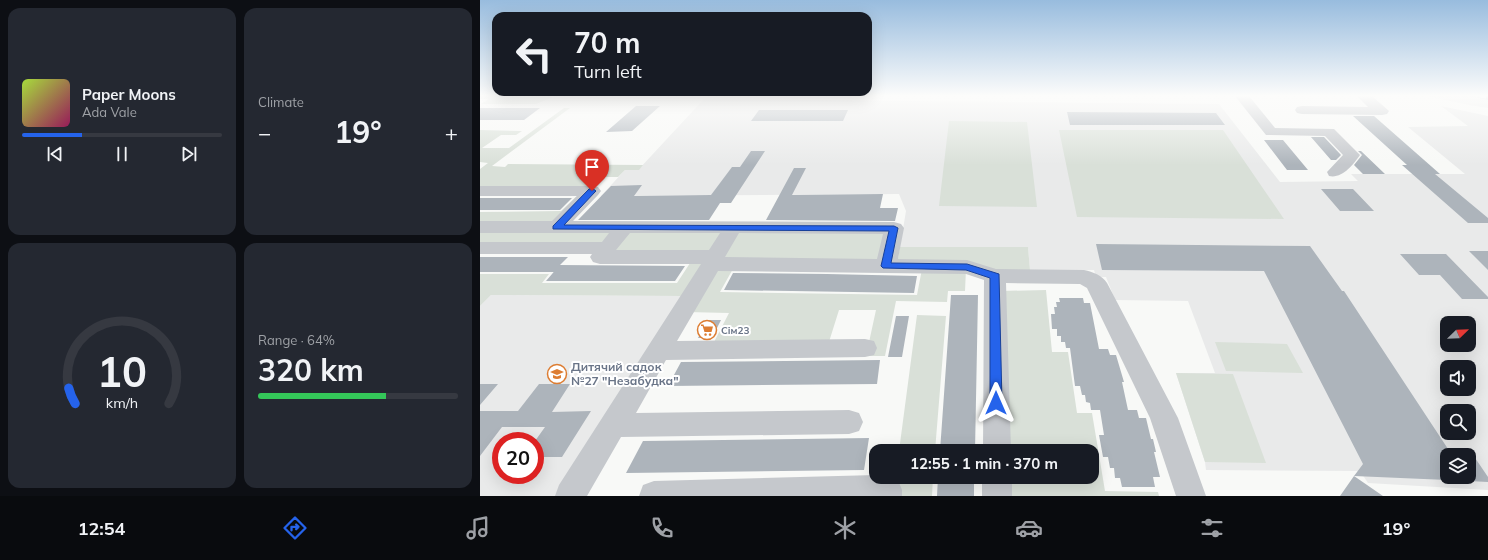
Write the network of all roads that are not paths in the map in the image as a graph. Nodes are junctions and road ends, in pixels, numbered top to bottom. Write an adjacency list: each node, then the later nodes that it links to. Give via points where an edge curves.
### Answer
1 (1261, 119): 2 (street, via 1271,132 1329,132 1352,155)
2 (1335, 172)
3 (480, 191): 5 (street, via 592,191)
4 (481, 228): 5 (street)
5 (556, 228): 6 (street)
6 (624, 228): 7 (street); 9 (street)
7 (733, 228): 10 (street); 11 (street, via 894,228)
8 (480, 248): 9 (street)
9 (607, 248): 10 (street, via 600,257)
10 (713, 261): 11 (street); 14 (street)
11 (886, 266): 12 (street, via 967,267)
12 (995, 276): 17 (street); 23 (street, via 1084,277 1096,283 1164,418)
13 (865, 348): 14 (street)
14 (658, 351): 16 (street)
15 (849, 422): 16 (street)
16 (612, 425): 19 (street)
17 (997, 444)
18 (997, 484): 22 (street)
19 (570, 496)
20 (654, 496): 21 (street, via 887,490)
21 (887, 496)
22 (997, 496)
23 (1191, 496)

